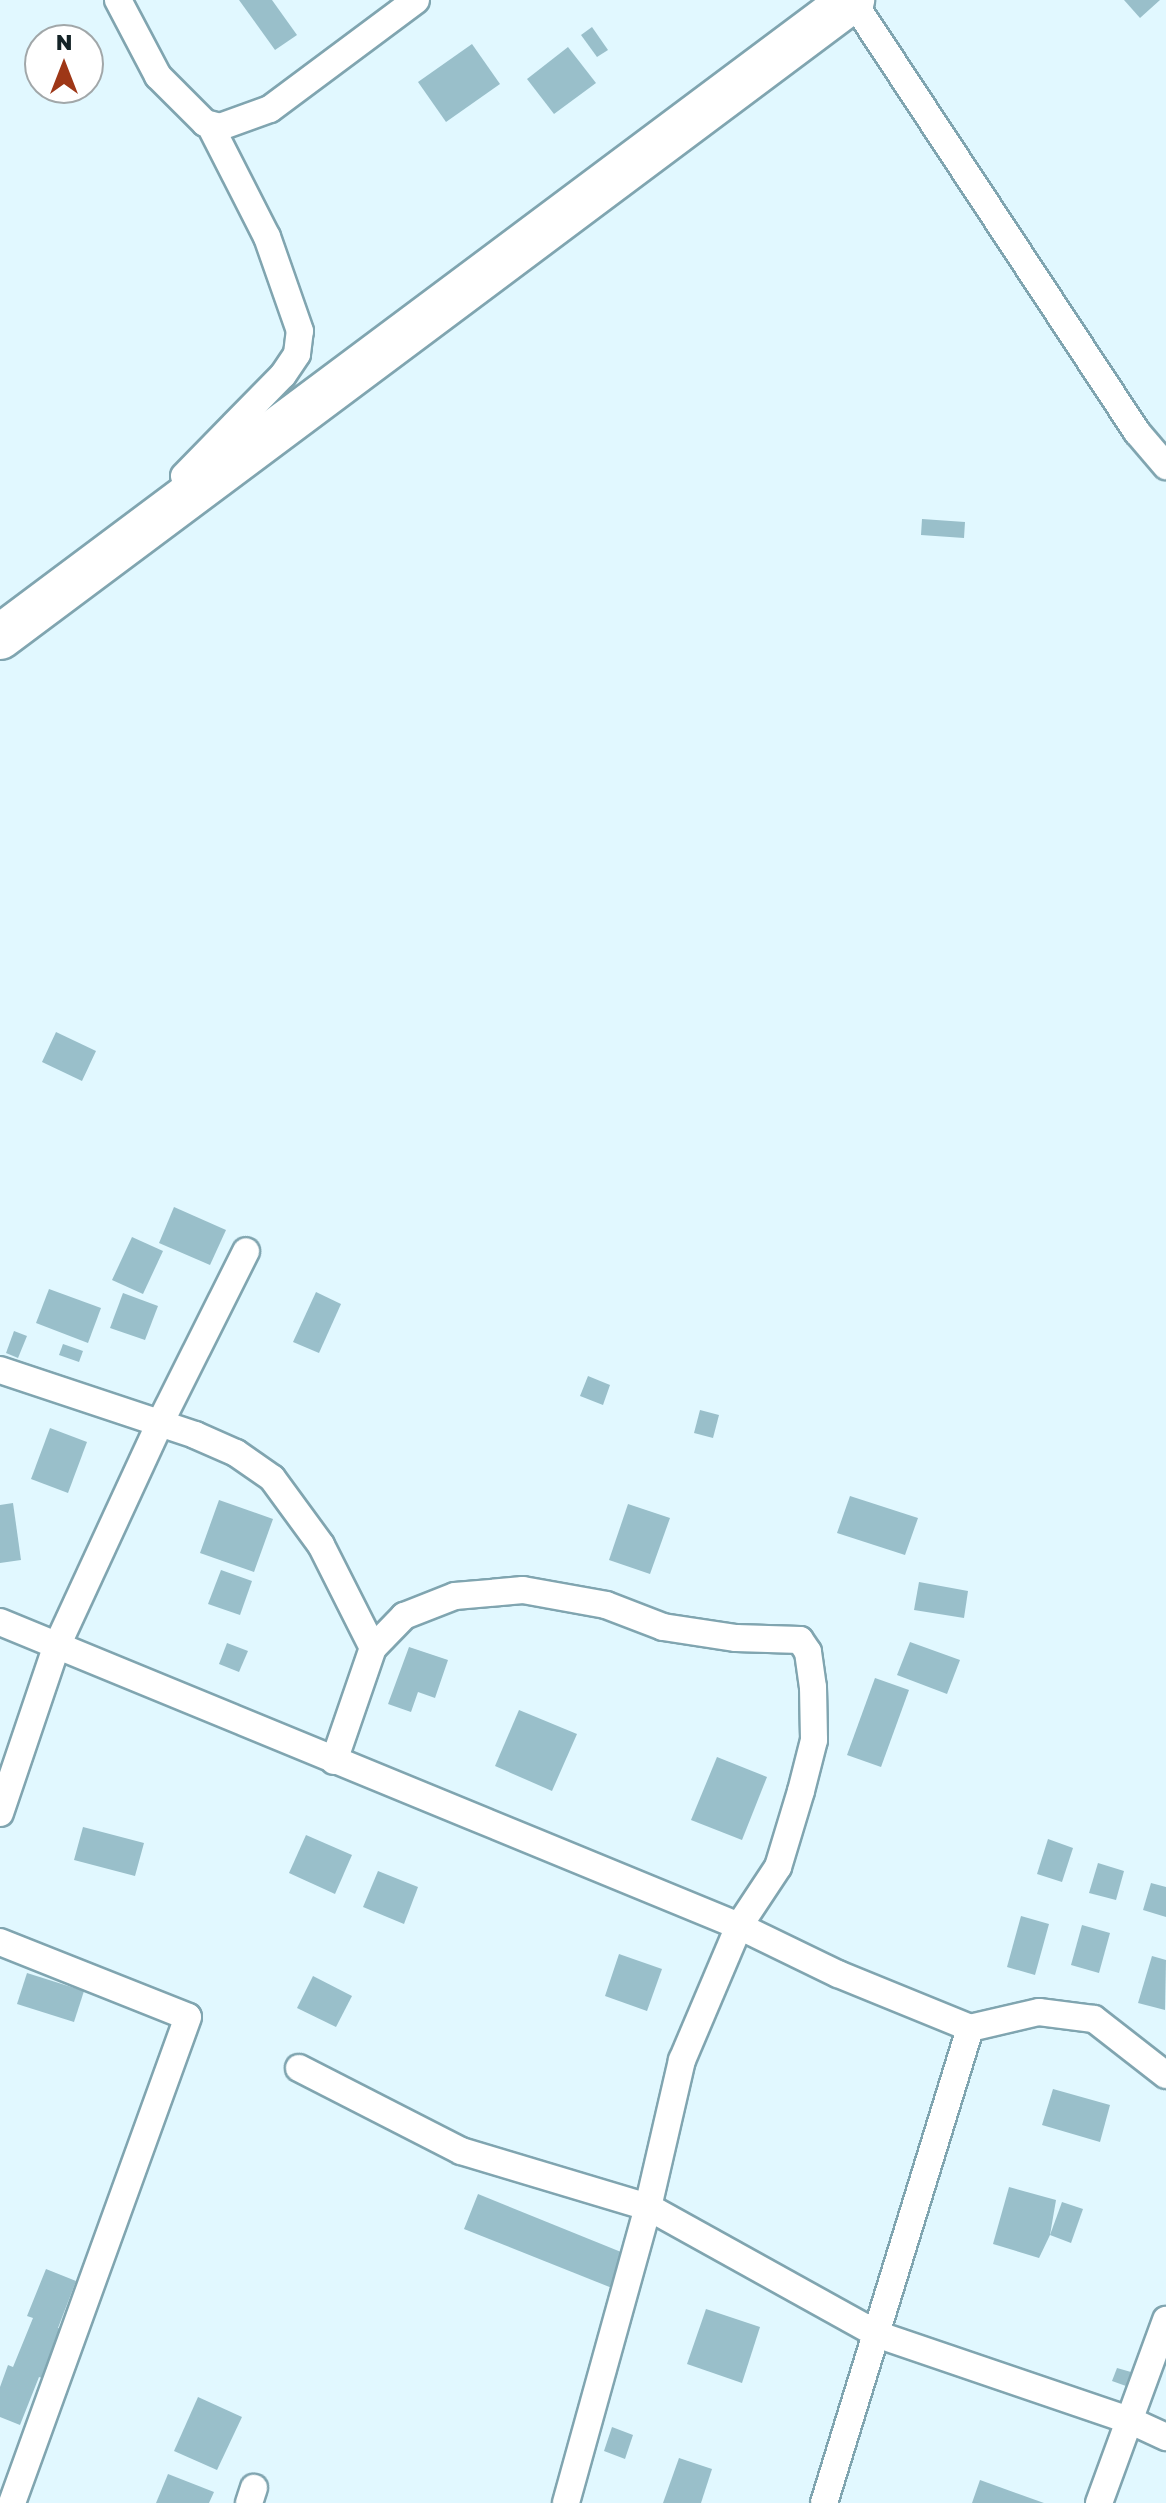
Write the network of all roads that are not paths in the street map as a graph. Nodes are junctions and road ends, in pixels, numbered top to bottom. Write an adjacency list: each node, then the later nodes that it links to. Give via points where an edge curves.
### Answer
1 (118, 0): 4 (street, via 158,76)
2 (416, 0): 4 (street, via 270,109 225,127)
3 (852, 0): 5 (street, via 1137,432); 6 (highway)
4 (210, 125): 6 (street, via 240,179 292,300 300,331 297,354 190,471 66,566 42,594)
5 (1166, 466)
6 (37, 612): 7 (highway)
7 (0, 637)
8 (246, 1251): 10 (street)
9 (0, 1370): 10 (street)
10 (160, 1423): 12 (street); 13 (street, via 236,1453 272,1478 321,1545)
11 (0, 1622): 12 (street)
12 (56, 1648): 14 (street); 15 (street)
13 (373, 1648): 14 (street); 16 (street, via 404,1616 455,1596 523,1590 606,1605 663,1627 736,1638 800,1640 808,1652 813,1687 814,1740 778,1867)
14 (334, 1761): 16 (street)
15 (0, 1813)
16 (739, 1926): 18 (street); 21 (street, via 682,2060)
17 (0, 1942): 26 (street, via 188,2017)
18 (970, 2028): 20 (street, via 1039,2012 1094,2019); 23 (street)
19 (299, 2068): 21 (street, via 461,2151)
20 (1166, 2075)
21 (648, 2207): 23 (street); 27 (street)
22 (1166, 2320): 24 (street)
23 (879, 2335): 24 (street); 28 (street)
24 (1129, 2420): 25 (street); 29 (street)
25 (1166, 2437)
26 (12, 2503)
27 (566, 2503)
28 (824, 2503)
29 (1099, 2503)

